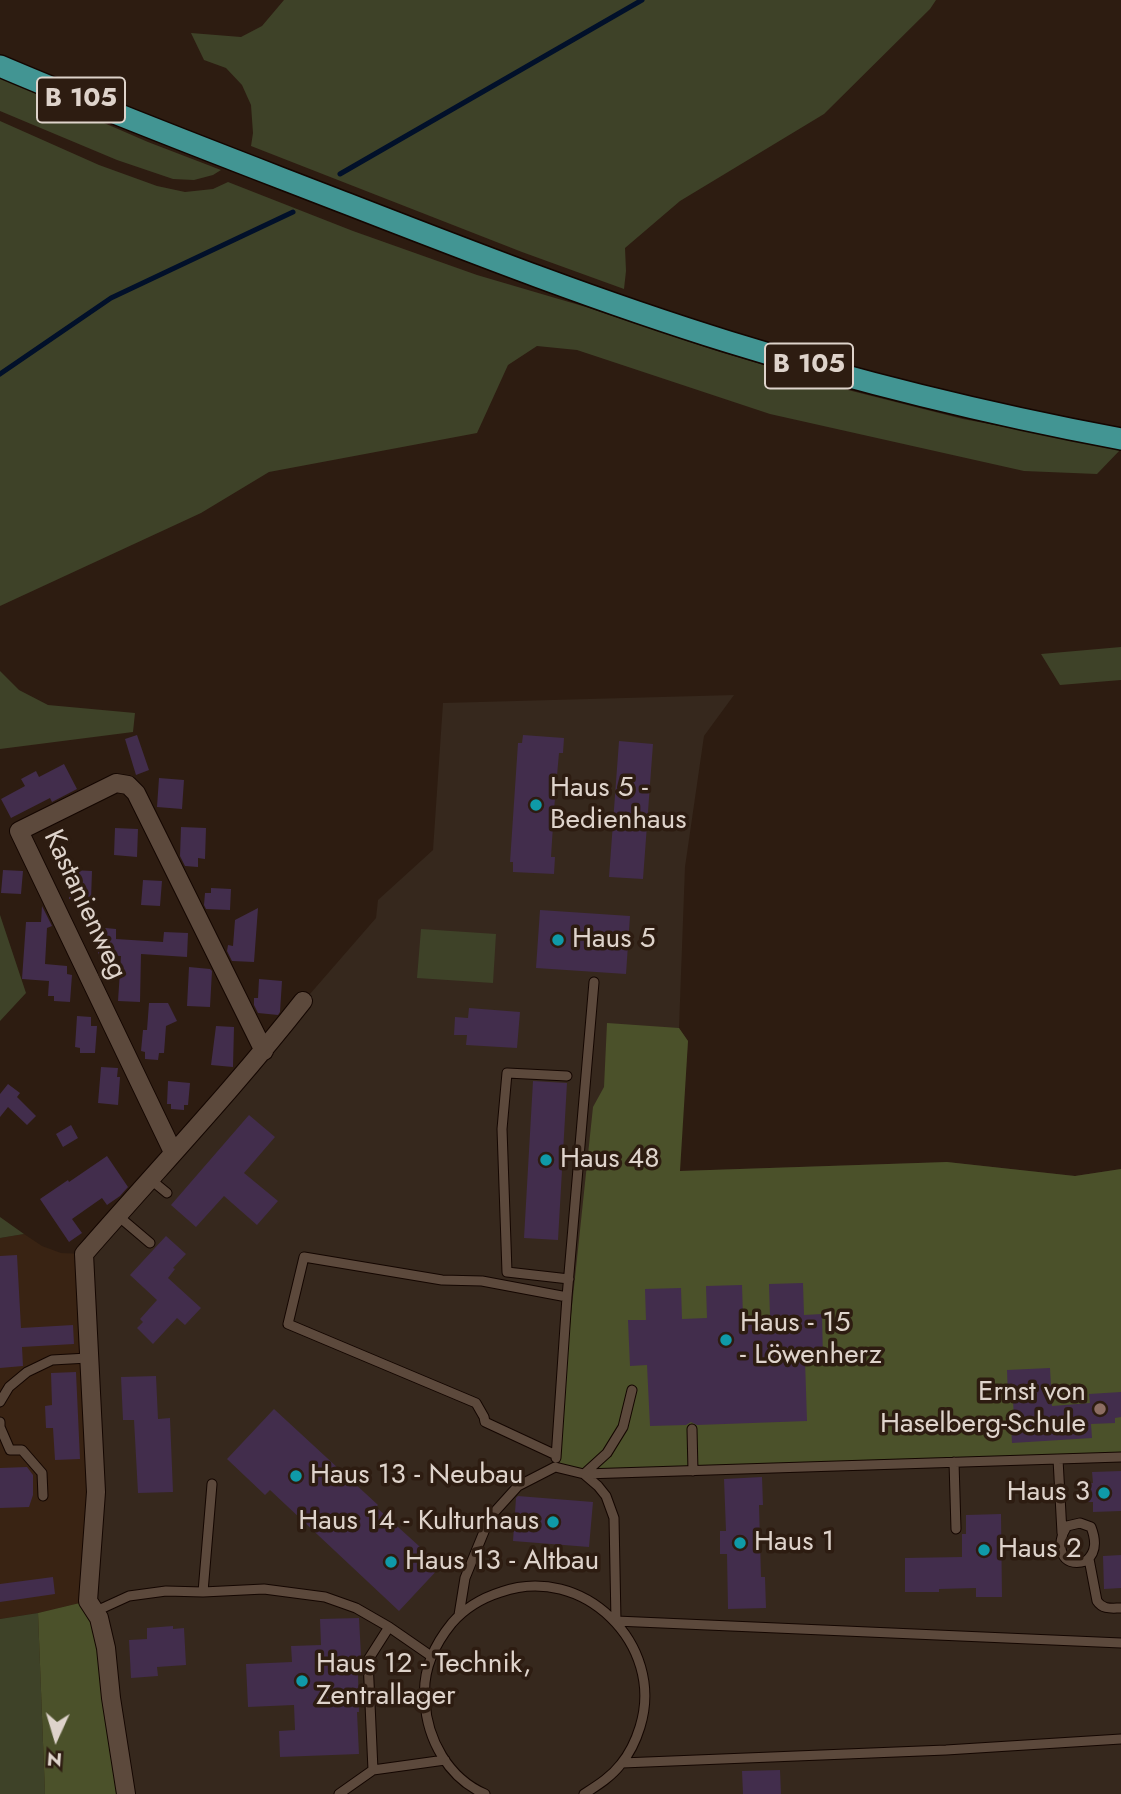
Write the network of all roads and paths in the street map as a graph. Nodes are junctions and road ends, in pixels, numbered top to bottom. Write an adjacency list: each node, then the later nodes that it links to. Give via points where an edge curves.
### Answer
1 (0, 66): 2 (highway, B 105, via 504,265 726,341 939,401)
2 (1121, 439)
3 (594, 982): 12 (lane)
4 (303, 1001): 5 (street)
5 (264, 1051): 7 (street); 7 (street, Kastanienweg, via 128,785 116,783 19,831)
6 (568, 1076): 12 (lane, via 508,1073 502,1129 507,1272)
7 (173, 1152): 8 (street)
8 (150, 1178): 9 (lane); 10 (street)
9 (167, 1193)
10 (117, 1215): 11 (lane); 14 (street, via 84,1254)
11 (150, 1243)
12 (569, 1279): 13 (lane)
13 (567, 1297): 20 (lane); 20 (lane, via 304,1257 288,1324 476,1403 485,1422)
14 (88, 1358): 16 (lane, via 52,1360 27,1372); 34 (street, via 96,1492 88,1601)
15 (632, 1390): 26 (lane, via 623,1427 607,1453)
16 (0, 1402)
17 (0, 1422): 19 (lane)
18 (692, 1429): 25 (lane)
19 (5, 1451): 28 (lane, via 22,1450 42,1473)
20 (556, 1455): 24 (lane)
21 (1121, 1457): 22 (lane)
22 (1058, 1459): 23 (lane); 30 (lane)
23 (954, 1462): 25 (lane); 29 (lane)
24 (555, 1467): 26 (lane); 35 (lane, via 517,1486 490,1517 465,1577)
25 (693, 1471): 26 (lane)
26 (584, 1474): 36 (lane, via 606,1496 614,1518)
27 (212, 1484): 32 (lane)
28 (43, 1496)
29 (956, 1529)
30 (1062, 1533): 31 (lane, via 1061,1551 1067,1560 1080,1563); 31 (lane, via 1073,1524 1091,1527 1095,1546)
31 (1090, 1559): 33 (lane, via 1097,1601 1105,1608)
32 (203, 1592): 34 (lane, via 129,1596); 37 (lane, via 264,1589 325,1597)
33 (1121, 1608)
34 (94, 1612): 44 (street, via 106,1648)
35 (459, 1615): 36 (lane, via 484,1598 512,1588 542,1586 570,1591); 39 (lane)
36 (615, 1621): 38 (lane); 42 (lane, via 641,1665 645,1691 643,1717)
37 (389, 1627): 39 (lane); 43 (lane, via 368,1660)
38 (1121, 1643)
39 (431, 1656): 41 (lane, via 424,1692 426,1716)
40 (1121, 1739): 42 (lane)
41 (445, 1760): 43 (lane); 46 (lane)
42 (622, 1763): 47 (lane)
43 (373, 1770): 45 (lane)
44 (126, 1794)
45 (339, 1794)
46 (485, 1794)
47 (584, 1794)

